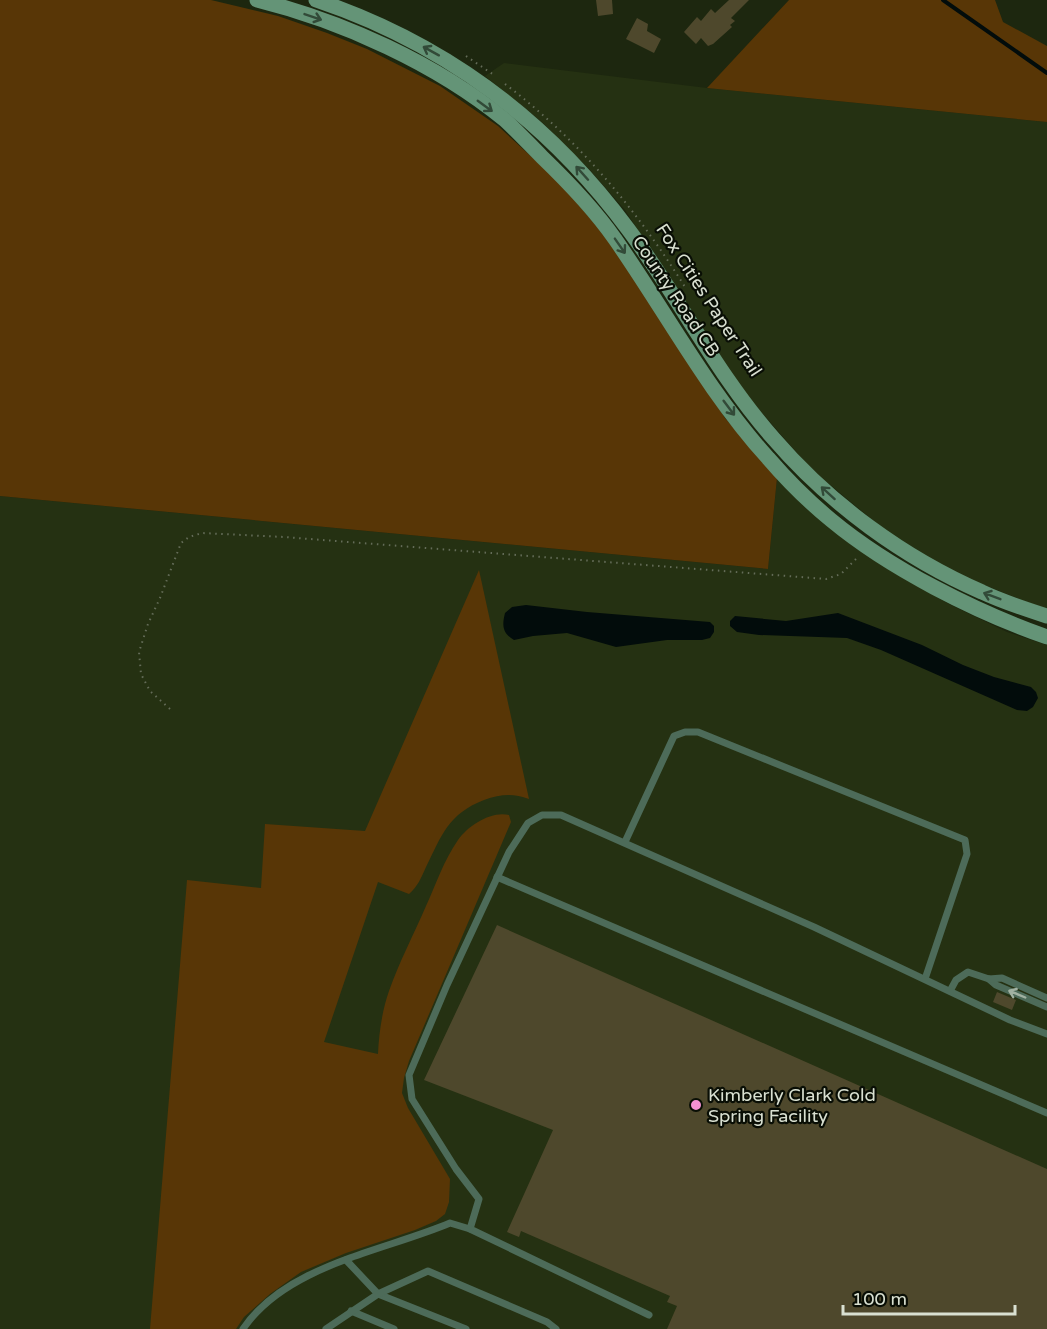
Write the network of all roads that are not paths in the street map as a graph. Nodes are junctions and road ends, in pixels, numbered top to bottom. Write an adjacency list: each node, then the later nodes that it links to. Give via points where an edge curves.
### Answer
1 (257, 0): 4 (main road, County Road CB, one-way to 4, via 312,16 393,50 430,69 505,120 560,174 613,236 711,385 768,458 832,521 943,592)
2 (316, 0): 3 (main road, County Road CB, one-way to 2, via 936,570 842,505 753,415 629,230 543,132 473,76 441,57 402,35)
3 (1047, 616)
4 (1047, 637)
5 (625, 842): 6 (lane, via 561,815 542,815 528,822); 8 (lane); 8 (lane, via 674,736 685,732 698,732 965,840 967,854)
6 (497, 877): 13 (lane); 14 (lane, via 409,1075 412,1099 479,1199)
7 (989, 978): 9 (lane, via 968,972 956,980); 10 (lane, via 1002,978); 11 (lane, one-way to 7, via 996,986)
8 (925, 980): 9 (lane)
9 (950, 991): 12 (lane)
10 (1047, 998)
11 (1047, 1007)
12 (1047, 1034)
13 (1047, 1113)
14 (470, 1229): 15 (lane, via 450,1223); 18 (lane)
15 (346, 1260): 16 (lane); 19 (lane, via 303,1277 273,1298)
16 (378, 1294): 17 (lane); 22 (lane); 23 (lane, via 428,1271)
17 (351, 1311): 20 (lane); 21 (lane)
18 (649, 1315)
19 (243, 1329)
20 (326, 1329)
21 (394, 1329)
22 (466, 1329)
23 (556, 1329)

